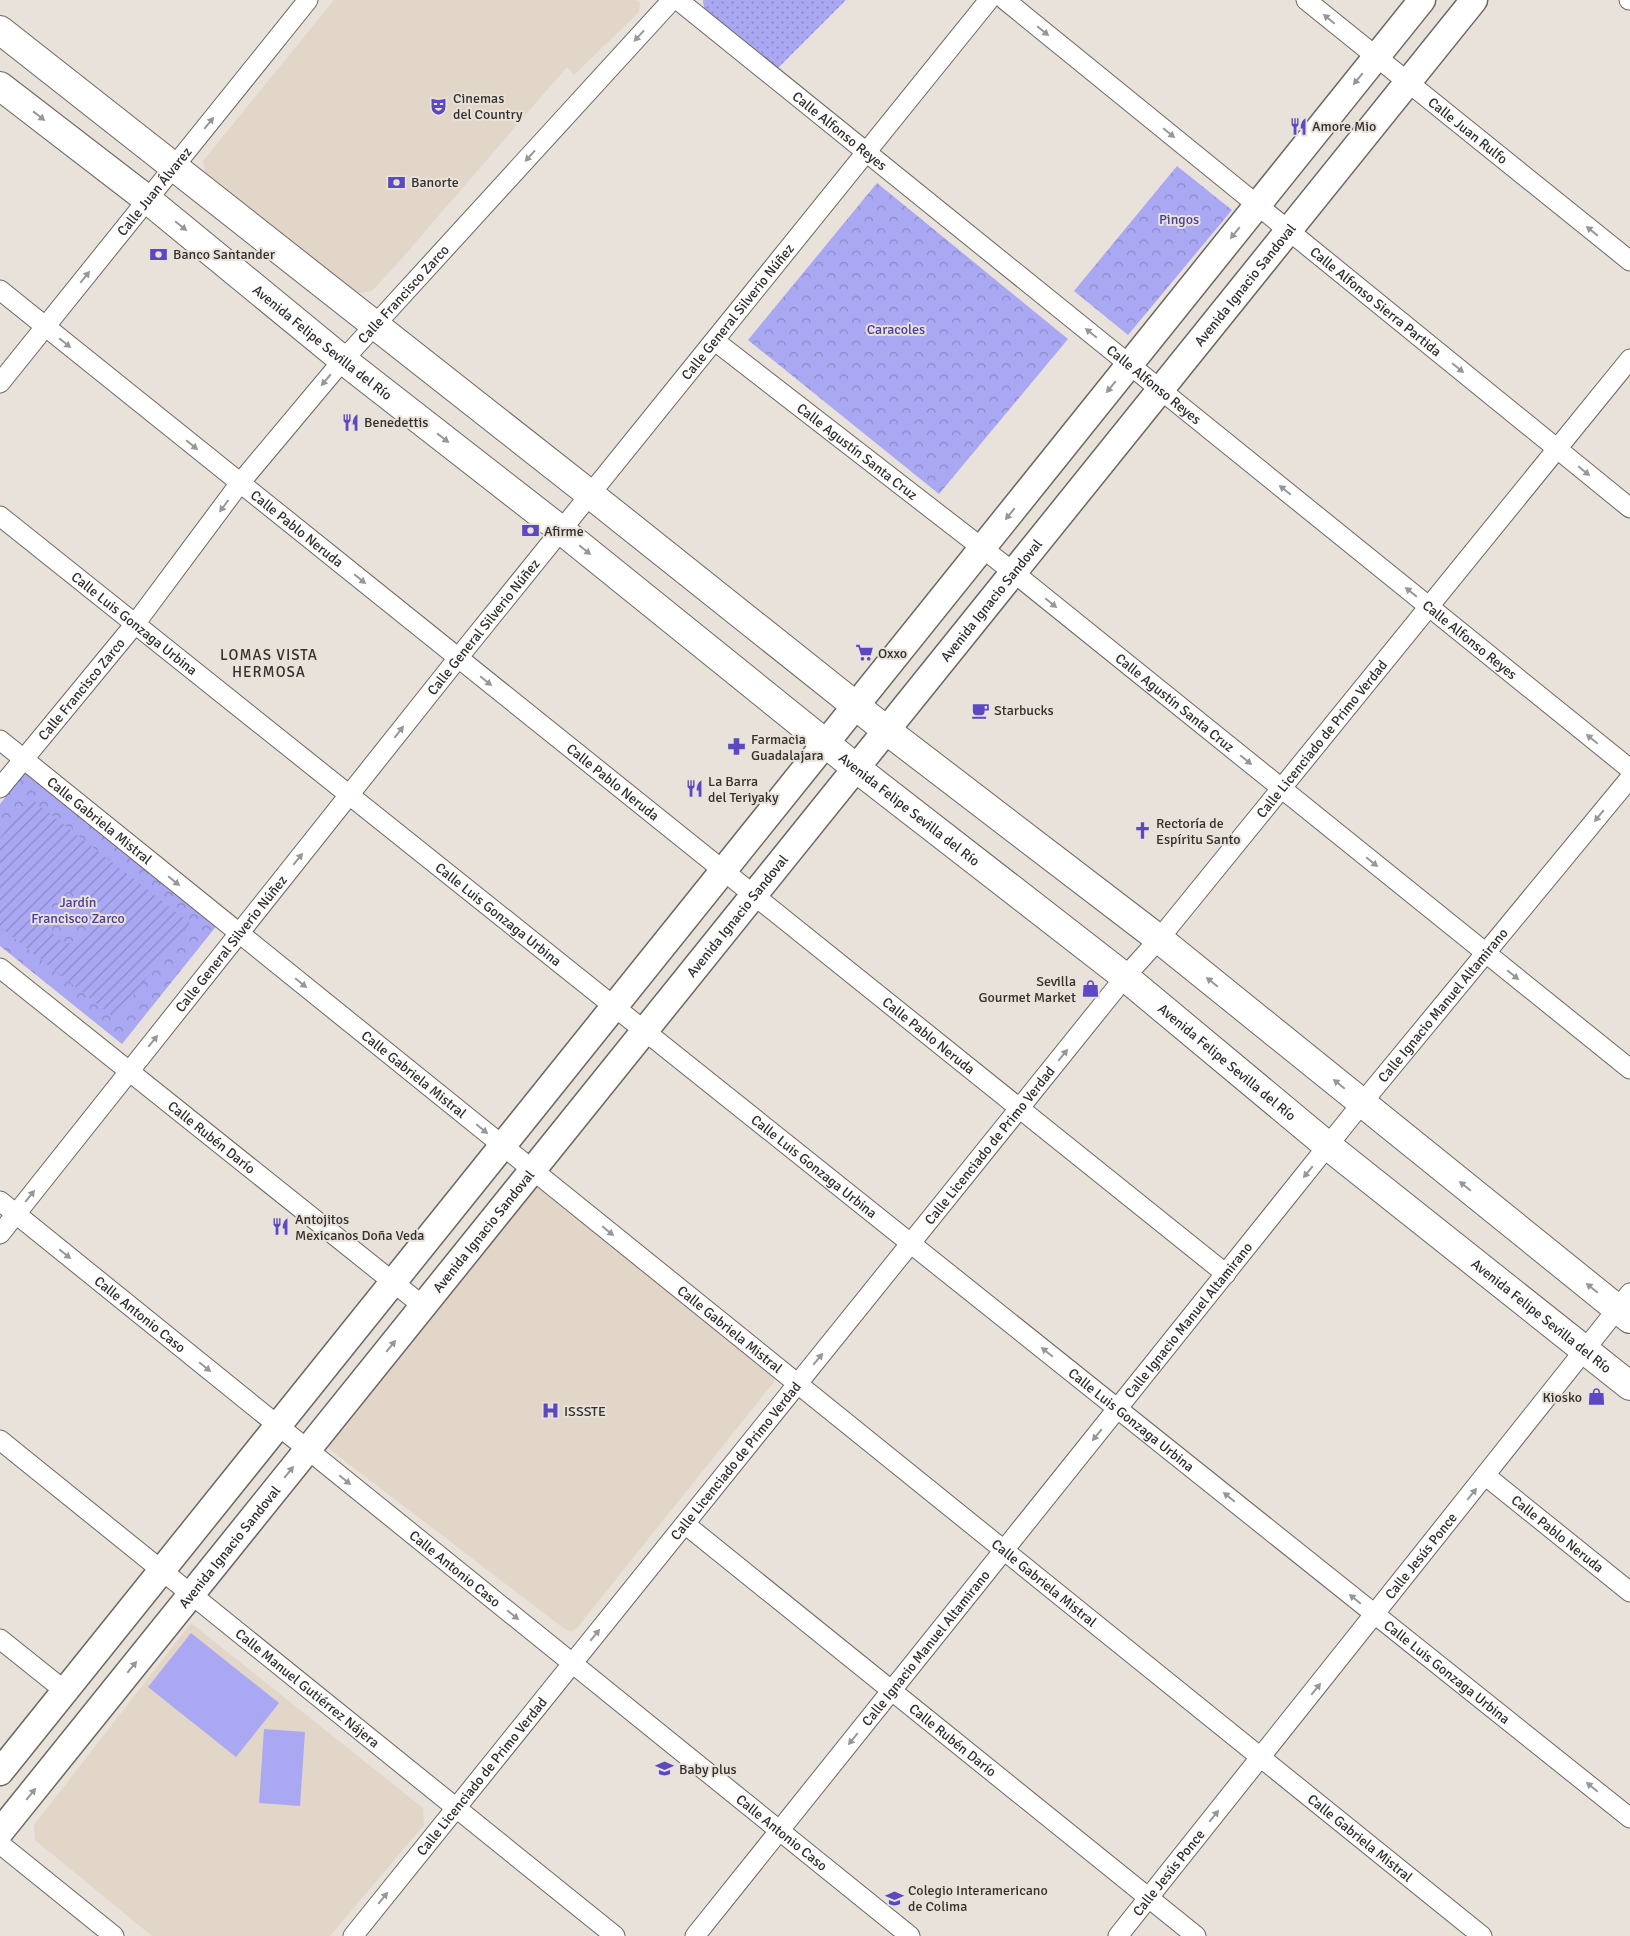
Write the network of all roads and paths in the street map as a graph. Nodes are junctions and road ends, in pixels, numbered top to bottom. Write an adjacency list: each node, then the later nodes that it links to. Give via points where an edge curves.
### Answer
1 (308, 0): 14 (street, Calle Juan Álvarez, one-way to 1)
2 (672, 0): 20 (street, Calle Francisco Zarco, one-way to 20)
3 (678, 0): 13 (street, Calle Alfonso Reyes)
4 (989, 0): 13 (street, Calle General Silverio Núñez)
5 (1005, 0): 16 (street, Calle Alfonso Sierra Partida, one-way to 16)
6 (1306, 0): 10 (street, Calle Juan Rulfo, one-way to 6)
7 (1422, 0): 10 (main road)
8 (1474, 0): 11 (main road, Avenida Ignacio Sandoval)
9 (0, 30): 14 (main road)
10 (1376, 57): 11 (street, Calle Juan Rulfo); 16 (main road, one-way to 16)
11 (1408, 82): 17 (main road, Avenida Ignacio Sandoval); 18 (street, Calle Juan Rulfo, one-way to 11)
12 (0, 86): 15 (main road, Avenida Felipe Sevilla del Río, one-way to 15)
13 (867, 152): 22 (street, Calle General Silverio Núñez); 25 (street, Calle Alfonso Reyes, one-way to 13)
14 (175, 166): 15 (street, Calle Juan Álvarez); 20 (main road)
15 (148, 200): 21 (street, Calle Juan Álvarez, one-way to 15); 24 (main road, Avenida Felipe Sevilla del Río, one-way to 24)
16 (1258, 205): 17 (street, Calle Alfonso Sierra Partida); 25 (main road, one-way to 25)
17 (1288, 230): 27 (main road, Avenida Ignacio Sandoval); 28 (street, Calle Alfonso Sierra Partida, one-way to 28)
18 (1630, 261)
19 (0, 290): 21 (street, Calle Pablo Neruda)
20 (376, 325): 24 (street, Calle Francisco Zarco); 30 (main road)
21 (45, 327): 26 (street, Calle Juan Álvarez); 29 (street, Calle Pablo Neruda, one-way to 29)
22 (715, 341): 30 (street, Calle General Silverio Núñez); 34 (street, Calle Agustín Santa Cruz)
23 (1630, 359): 28 (street, Calle Licenciado de Primo Verdad)
24 (343, 360): 29 (street, Calle Francisco Zarco, one-way to 29); 33 (main road, Avenida Felipe Sevilla del Río, one-way to 33)
25 (1129, 365): 27 (street, Calle Alfonso Reyes); 34 (main road, one-way to 34)
26 (0, 383)
27 (1160, 390): 35 (main road, Avenida Ignacio Sandoval); 36 (street, Calle Alfonso Reyes, one-way to 27)
28 (1557, 449): 31 (street, Calle Alfonso Sierra Partida, one-way to 31); 36 (street, Calle Licenciado de Primo Verdad)
29 (240, 483): 37 (street, Calle Francisco Zarco, one-way to 37); 38 (street, Calle Pablo Neruda, one-way to 38)
30 (591, 494): 33 (street, Calle General Silverio Núñez); 39 (main road)
31 (1630, 508)
32 (0, 516): 37 (street, Calle Luis Gonzaga Urbina)
33 (561, 530): 38 (street, Calle General Silverio Núñez); 42 (main road, Avenida Felipe Sevilla del Río, one-way to 42)
34 (982, 548): 35 (street, Calle Agustín Santa Cruz); 39 (main road)
35 (1013, 572): 40 (main road, Avenida Ignacio Sandoval); 48 (street, Calle Agustín Santa Cruz, one-way to 48)
36 (1429, 607): 45 (street, Calle Alfonso Reyes, one-way to 36); 48 (street, Calle Licenciado de Primo Verdad)
37 (135, 624): 43 (street, Calle Francisco Zarco); 49 (street, Calle Luis Gonzaga Urbina)
38 (458, 658): 49 (street, Calle General Silverio Núñez, one-way to 38); 50 (street, Calle Pablo Neruda, one-way to 50)
39 (856, 705): 40 (main road); 42 (main road)
40 (886, 730): 44 (main road, Avenida Ignacio Sandoval); 53 (main road)
41 (0, 740): 43 (street, Calle Gabriela Mistral)
42 (826, 743): 44 (main road, Avenida Felipe Sevilla del Río); 50 (main road)
43 (24, 759): 47 (street, Calle Francisco Zarco); 52 (street, Calle Gabriela Mistral, one-way to 52)
44 (856, 768): 51 (main road, Avenida Ignacio Sandoval); 56 (main road, Avenida Felipe Sevilla del Río)
45 (1630, 769)
46 (1630, 778): 54 (street, Calle Ignacio Manuel Altamirano, one-way to 54)
47 (0, 788)
48 (1282, 789): 53 (street, Calle Licenciado de Primo Verdad); 54 (street, Calle Agustín Santa Cruz, one-way to 54)
49 (349, 795): 52 (street, Calle General Silverio Núñez, one-way to 49); 57 (street, Calle Luis Gonzaga Urbina)
50 (723, 871): 51 (street, Calle Pablo Neruda); 57 (main road)
51 (754, 895): 58 (main road, Avenida Ignacio Sandoval); 62 (street, Calle Pablo Neruda)
52 (239, 933): 60 (street, Calle General Silverio Núñez, one-way to 52); 63 (street, Calle Gabriela Mistral, one-way to 63)
53 (1159, 939): 56 (street, Calle Licenciado de Primo Verdad); 61 (main road, one-way to 53)
54 (1487, 954): 59 (street, Calle Agustín Santa Cruz, one-way to 59); 61 (street, Calle Ignacio Manuel Altamirano)
55 (0, 968): 60 (street, Calle Rubén Darío)
56 (1125, 977): 62 (street, Calle Licenciado de Primo Verdad, one-way to 56); 64 (main road, Avenida Felipe Sevilla del Río)
57 (615, 1007): 58 (street, Calle Luis Gonzaga Urbina); 63 (main road)
58 (645, 1031): 65 (main road, Avenida Ignacio Sandoval); 69 (street, Calle Luis Gonzaga Urbina)
59 (1630, 1069)
60 (129, 1071): 67 (street, Calle General Silverio Núñez, one-way to 60); 71 (street, Calle Rubén Darío)
61 (1362, 1103): 64 (street, Calle Ignacio Manuel Altamirano); 73 (main road, one-way to 61)
62 (1020, 1109): 69 (street, Calle Licenciado de Primo Verdad); 70 (street, Calle Pablo Neruda)
63 (503, 1146): 65 (street, Calle Gabriela Mistral); 71 (main road)
64 (1328, 1146): 70 (street, Calle Ignacio Manuel Altamirano, one-way to 70); 74 (main road, Avenida Felipe Sevilla del Río)
65 (532, 1170): 72 (main road, Avenida Ignacio Sandoval); 75 (street, Calle Gabriela Mistral, one-way to 75)
66 (0, 1201): 67 (street, Calle Antonio Caso)
67 (16, 1214): 68 (street, Calle General Silverio Núñez); 78 (street, Calle Antonio Caso, one-way to 78)
68 (0, 1234)
69 (911, 1244): 75 (street, Calle Licenciado de Primo Verdad, one-way to 69); 77 (street, Calle Luis Gonzaga Urbina, one-way to 69)
70 (1226, 1274): 77 (street, Calle Ignacio Manuel Altamirano)
71 (393, 1283): 72 (street, Calle Rubén Darío); 78 (main road)
72 (423, 1306): 80 (main road, Avenida Ignacio Sandoval, one-way to 72)
73 (1626, 1307): 74 (street, Calle Jesús Ponce)
74 (1586, 1350): 76 (main road, Avenida Felipe Sevilla del Río); 81 (street, Calle Jesús Ponce)
75 (798, 1384): 82 (street, Calle Licenciado de Primo Verdad); 83 (street, Calle Gabriela Mistral)
76 (1630, 1386)
77 (1118, 1409): 83 (street, Calle Ignacio Manuel Altamirano, one-way to 83); 87 (street, Calle Luis Gonzaga Urbina, one-way to 77)
78 (278, 1426): 80 (street, Calle Antonio Caso); 84 (main road)
79 (0, 1440): 84 (street, Calle Manuel Gutiérrez Nájera)
80 (308, 1449): 86 (main road, Avenida Ignacio Sandoval, one-way to 80); 89 (street, Calle Antonio Caso, one-way to 89)
81 (1486, 1476): 85 (street, Calle Pablo Neruda); 87 (street, Calle Jesús Ponce, one-way to 81)
82 (684, 1524): 89 (street, Calle Licenciado de Primo Verdad, one-way to 82); 90 (street, Calle Rubén Darío)
83 (1004, 1550): 90 (street, Calle Ignacio Manuel Altamirano); 92 (street, Calle Gabriela Mistral)
84 (162, 1571): 86 (street, Calle Manuel Gutiérrez Nájera); 91 (main road)
85 (1630, 1592)
86 (191, 1594): 94 (street, Calle Manuel Gutiérrez Nájera); 97 (main road, Avenida Ignacio Sandoval, one-way to 86)
87 (1375, 1614): 92 (street, Calle Jesús Ponce, one-way to 87); 95 (street, Calle Luis Gonzaga Urbina, one-way to 87)
88 (0, 1639): 91 (street)
89 (572, 1663): 94 (street, Calle Licenciado de Primo Verdad); 96 (street, Calle Antonio Caso)
90 (891, 1691): 96 (street, Calle Ignacio Manuel Altamirano, one-way to 96); 99 (street, Calle Rubén Darío)
91 (65, 1692): 93 (main road)
92 (1261, 1758): 99 (street, Calle Jesús Ponce, one-way to 92); 107 (street, Calle Gabriela Mistral)
93 (0, 1772)
94 (456, 1808): 100 (street, Calle Licenciado de Primo Verdad, one-way to 94); 102 (street, Calle Manuel Gutiérrez Nájera)
95 (1630, 1818)
96 (780, 1830): 103 (street, Calle Ignacio Manuel Altamirano); 104 (street, Calle Antonio Caso)
97 (0, 1832)
98 (0, 1844): 101 (street)
99 (1149, 1898): 105 (street, Calle Jesús Ponce); 106 (street, Calle Rubén Darío)
100 (361, 1933)
101 (114, 1936)
102 (615, 1936)
103 (695, 1936)
104 (910, 1936)
105 (1118, 1936)
106 (1196, 1936)
107 (1482, 1936)

